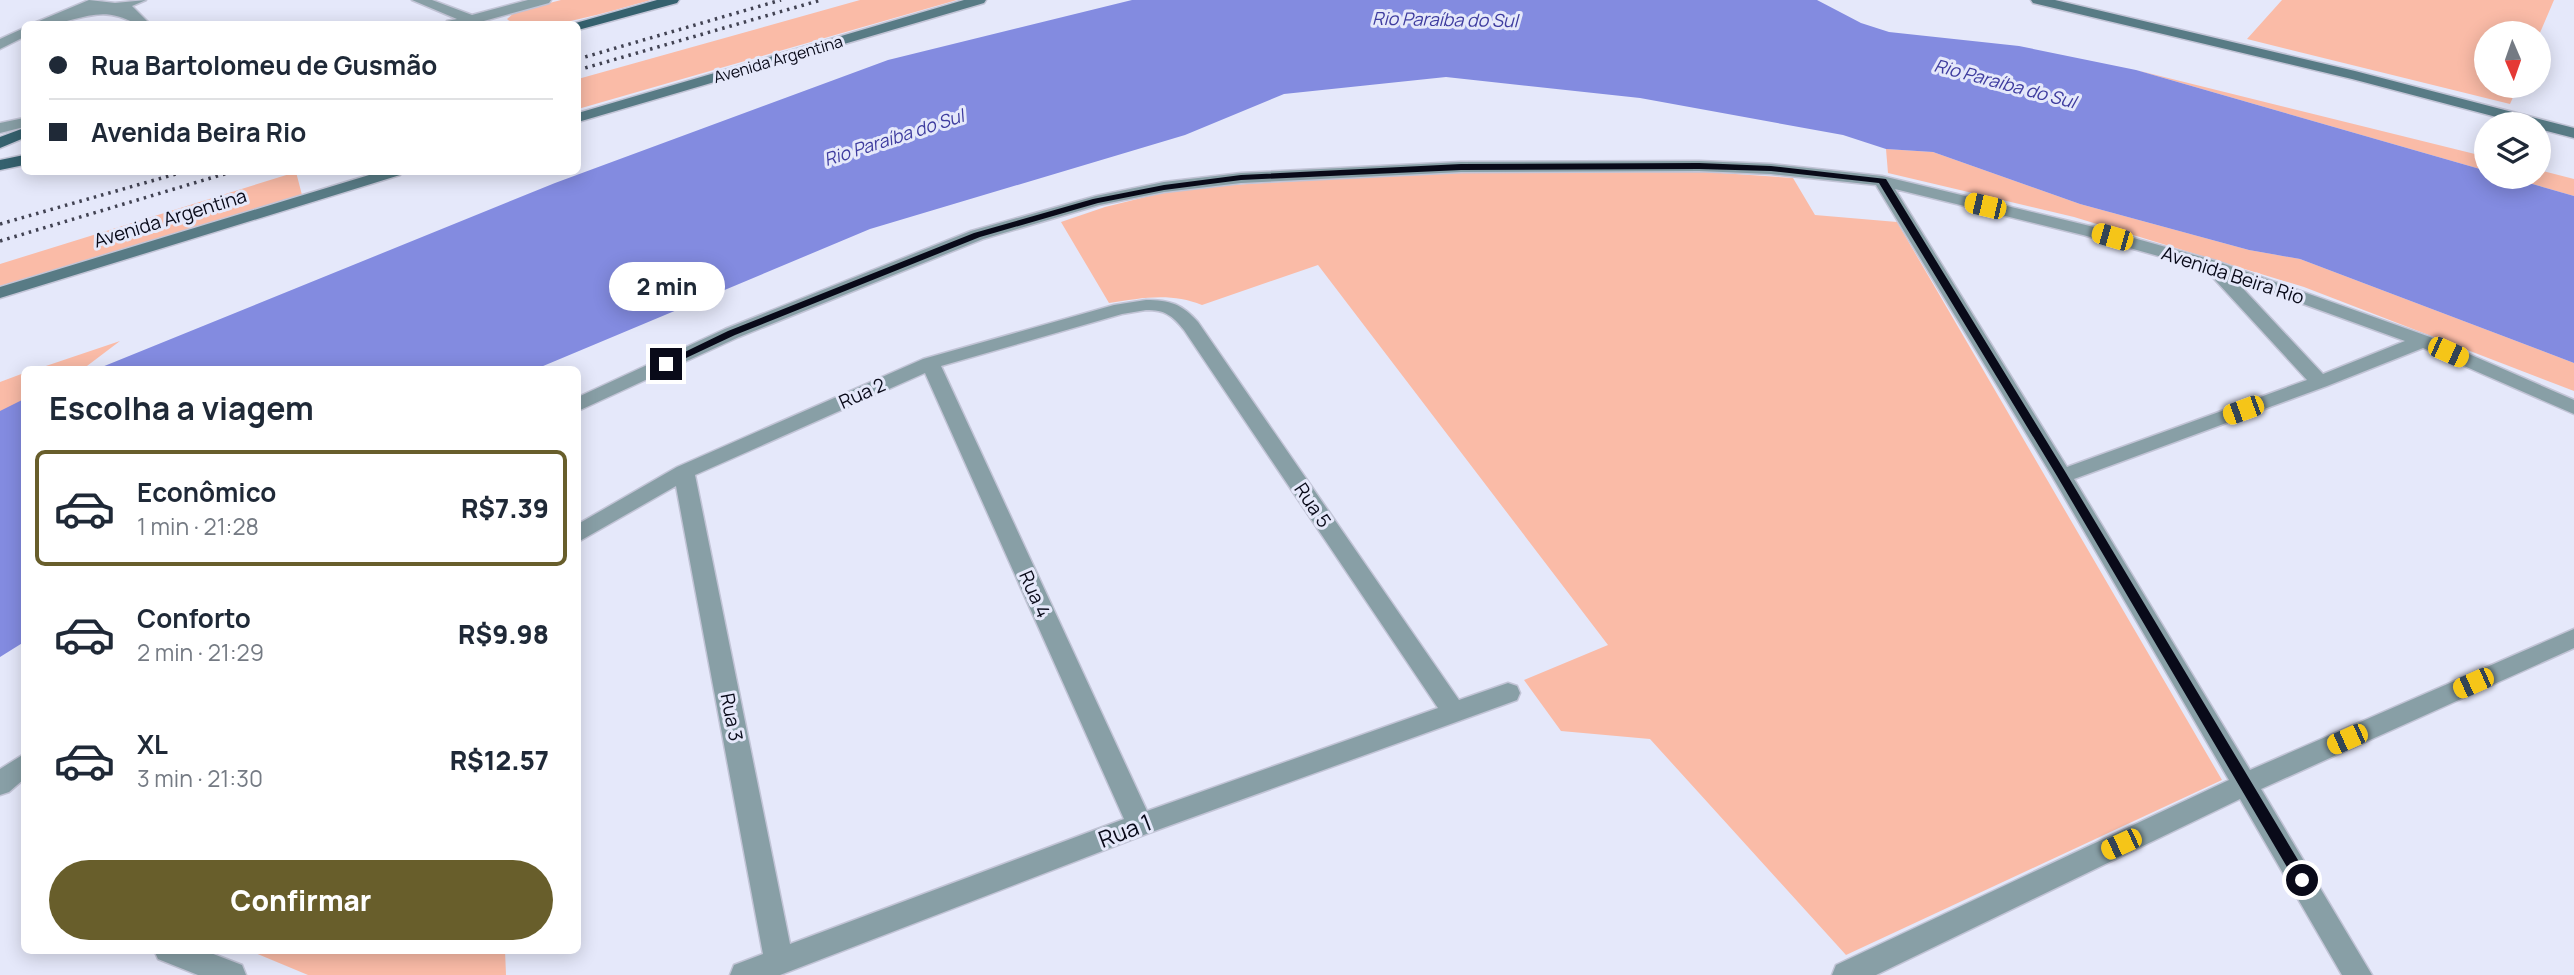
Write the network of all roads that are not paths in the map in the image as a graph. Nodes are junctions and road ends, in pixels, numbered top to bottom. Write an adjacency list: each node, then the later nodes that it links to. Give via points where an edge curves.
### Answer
1 (139, 0): 8 (street)
2 (419, 0): 11 (street)
3 (544, 0): 12 (street)
4 (672, 0): 13 (main road)
5 (979, 0): 16 (street, Avenida Argentina)
6 (2038, 0): 20 (street, via 2355,75)
7 (97, 1): 8 (street, via 100,6); 9 (street)
8 (124, 6): 10 (street)
9 (47, 21)
10 (140, 21)
11 (475, 21)
12 (481, 21)
13 (581, 25)
14 (21, 34): 15 (street)
15 (0, 44)
16 (581, 117)
17 (21, 124): 18 (street)
18 (0, 128)
19 (21, 133): 21 (main road)
20 (2574, 133)
21 (0, 143)
22 (21, 161): 23 (main road)
23 (0, 165)
24 (384, 175): 27 (street, Avenida Argentina)
25 (1882, 181): 26 (street, Avenida Beira Rio); 32 (street, Avenida Beira Rio, via 1699,166 1461,167 1241,178 1164,187 977,235 732,333); 35 (street)
26 (2210, 265): 29 (street, Avenida Beira Rio); 31 (street)
27 (0, 293)
28 (1166, 305): 30 (street, Rua 2, via 1120,309); 39 (street, Rua 5, via 1180,312 1191,326)
29 (2423, 341): 31 (street); 33 (street, Avenida Beira Rio)
30 (930, 363): 34 (street, Rua 2); 43 (street, Rua 4)
31 (2320, 382): 35 (street)
32 (581, 404)
33 (2574, 408)
34 (684, 472): 36 (street, Rua 2); 45 (street, Rua 3)
35 (2062, 476): 42 (street)
36 (581, 532)
37 (2574, 638): 42 (street)
38 (1508, 693): 39 (street, Rua 1)
39 (1454, 712): 43 (street, Rua 1)
40 (21, 767): 41 (street)
41 (0, 784)
42 (2246, 784): 48 (street); 49 (street)
43 (1140, 825): 45 (street, Rua 1)
44 (178, 954): 46 (street)
45 (779, 962): 47 (street, Rua 1)
46 (232, 975)
47 (744, 975)
48 (1846, 975)
49 (2358, 975)

